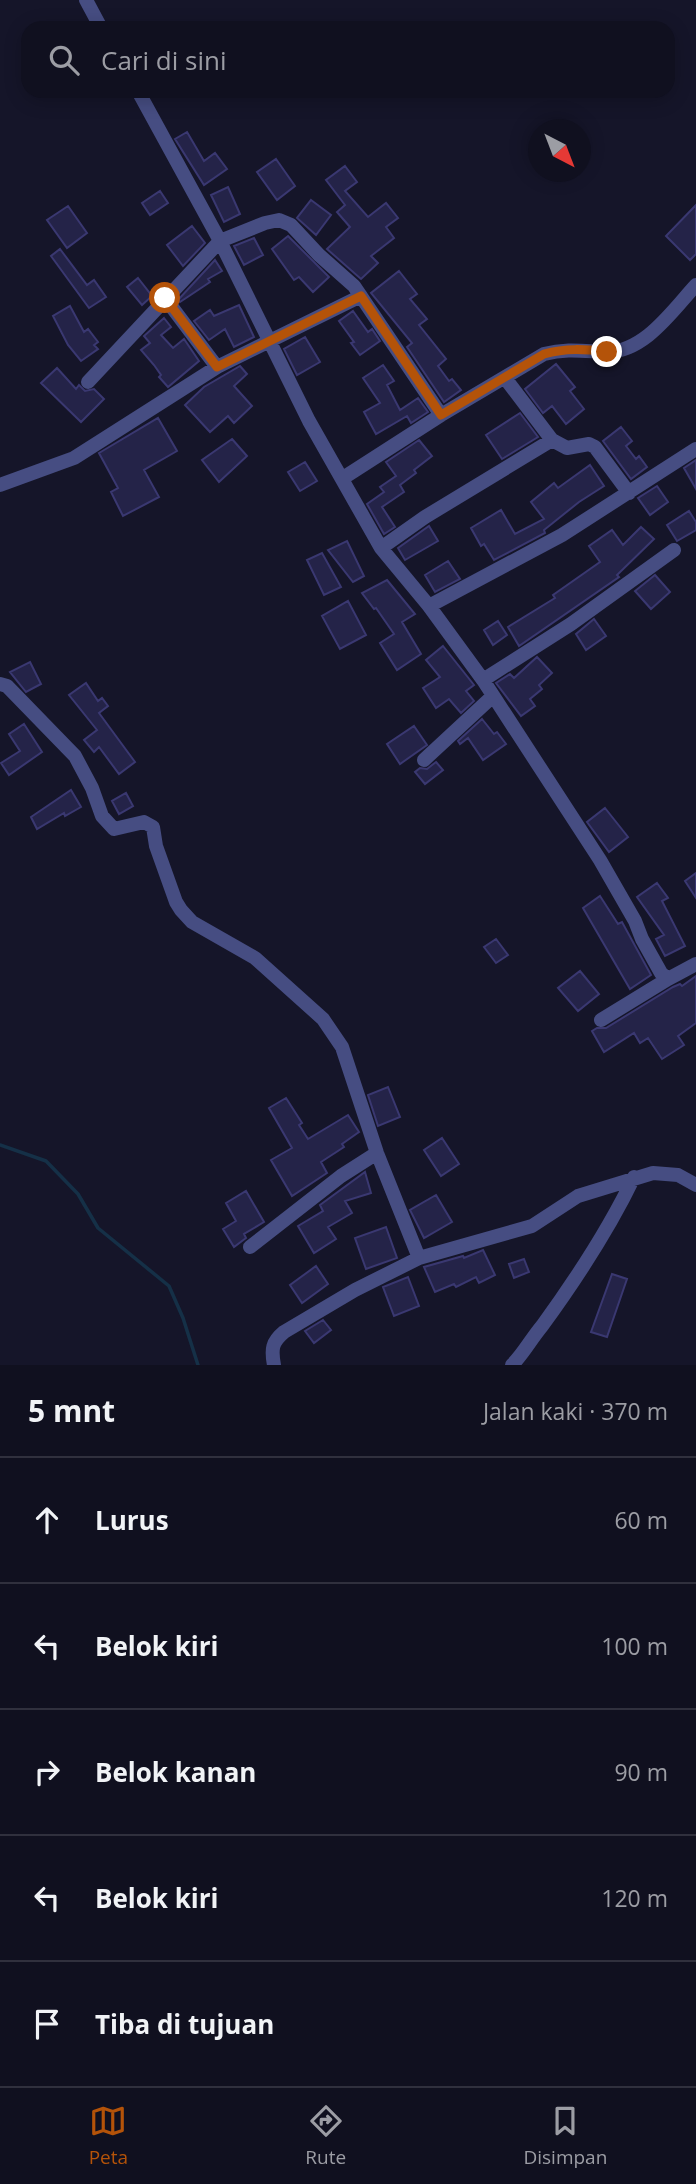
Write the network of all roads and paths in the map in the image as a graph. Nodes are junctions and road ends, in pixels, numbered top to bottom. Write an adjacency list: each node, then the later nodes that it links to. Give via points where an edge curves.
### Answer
1 (86, 0): 2 (street)
2 (97, 21)
3 (142, 98): 4 (street)
4 (220, 241): 6 (street, via 279,220 291,225); 7 (street); 8 (street)
5 (696, 285): 10 (street, via 643,340 607,352 580,349 544,354)
6 (361, 296): 8 (street); 12 (street)
7 (165, 298): 9 (street); 11 (street)
8 (270, 341): 9 (street); 15 (street)
9 (217, 367): 16 (street, via 74,458)
10 (505, 377): 12 (street); 13 (street)
11 (88, 382)
12 (441, 415): 15 (street)
13 (552, 440): 17 (street, via 567,448 595,447); 18 (street)
14 (696, 449): 17 (street)
15 (343, 478): 18 (street)
16 (0, 485)
17 (629, 493): 20 (street, via 562,535)
18 (382, 548): 20 (street)
19 (674, 550): 21 (street)
20 (429, 606): 21 (street)
21 (483, 680): 23 (street)
22 (0, 684): 28 (street, via 75,756 109,825 144,822 153,827 176,902 192,922 255,958 323,1019 342,1047)
23 (493, 696): 24 (street); 26 (street, via 600,860)
24 (424, 760)
25 (696, 964): 26 (street)
26 (668, 979): 27 (street)
27 (601, 1020)
28 (377, 1153): 31 (street); 32 (street)
29 (634, 1177): 30 (street, via 678,1175); 32 (street, via 578,1196 531,1226); 34 (street, via 578,1277)
30 (696, 1185)
31 (250, 1247)
32 (419, 1258): 33 (street, via 284,1332 271,1351)
33 (274, 1365)
34 (513, 1365)

